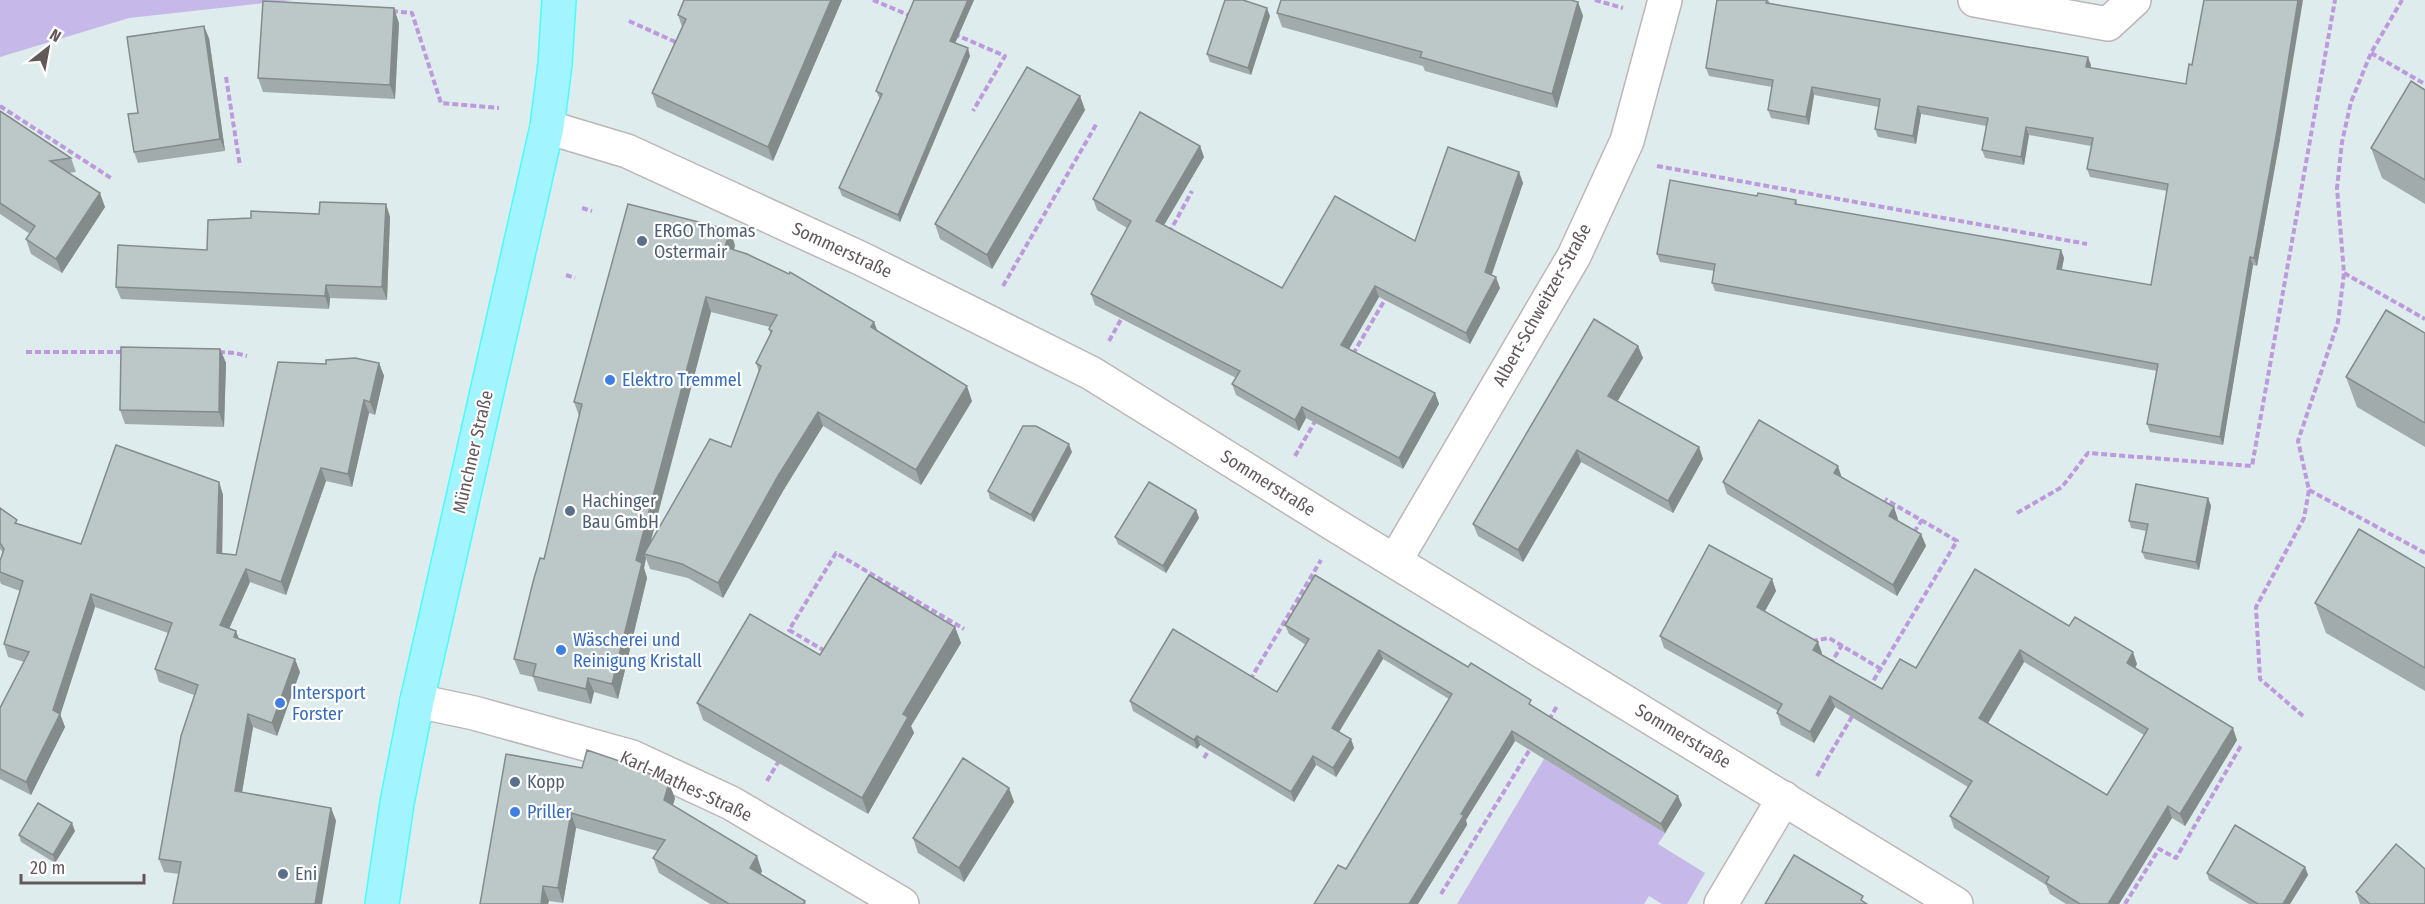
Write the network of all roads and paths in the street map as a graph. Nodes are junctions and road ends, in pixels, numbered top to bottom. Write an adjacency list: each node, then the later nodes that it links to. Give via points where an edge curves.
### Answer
1 (559, 0): 20 (main road, Münchner Straße)
2 (873, 0): 9 (path)
3 (1665, 0): 51 (street, Albert-Schweitzer-Straße, via 1627,141 1574,256)
4 (1975, 0): 5 (street, via 2108,24)
5 (2134, 0)
6 (2335, 0): 46 (path, via 2252,466 2088,453 2062,487)
7 (2402, 0): 13 (path)
8 (389, 11): 17 (path, via 412,12 441,103)
9 (917, 19)
10 (629, 21): 12 (path)
11 (950, 33): 18 (path, via 1005,56)
12 (682, 45)
13 (2371, 53): 15 (path); 29 (path, via 2351,102 2342,142 2337,188)
14 (226, 77): 22 (path)
15 (2425, 84)
16 (0, 106): 23 (path)
17 (499, 108)
18 (973, 111)
19 (1097, 123): 35 (path)
20 (547, 127): 35 (street, Sommerstraße, via 627,151); 61 (main road, Münchner Straße)
21 (1646, 164): 28 (path)
22 (240, 166)
23 (111, 178)
24 (1192, 191): 27 (path)
25 (582, 208): 26 (path)
26 (592, 211)
27 (1164, 241)
28 (2087, 244)
29 (2344, 273): 34 (path); 44 (path, via 2338,322 2298,441)
30 (566, 275): 31 (path)
31 (575, 278)
32 (1392, 287): 40 (path)
33 (1125, 312): 41 (path)
34 (2425, 319)
35 (984, 320): 41 (street, Sommerstraße)
36 (26, 352): 37 (path)
37 (130, 352)
38 (212, 352): 39 (path)
39 (247, 356)
40 (1352, 357)
41 (1091, 373): 43 (street, Sommerstraße)
42 (1317, 418): 43 (path)
43 (1277, 488): 48 (street, Sommerstraße)
44 (2309, 490): 50 (path); 63 (path, via 2304,518 2256,606 2260,679)
45 (1885, 499): 47 (path)
46 (2017, 513)
47 (1922, 520): 49 (path); 57 (path, via 1957,541)
48 (1340, 528): 51 (street, Sommerstraße); 59 (path)
49 (1914, 532)
50 (2425, 553)
51 (1395, 561): 58 (street, Sommerstraße)
52 (964, 629): 55 (path, via 836,553 789,630)
53 (1811, 641): 54 (path, via 1829,638)
54 (1842, 645): 56 (path); 57 (path)
55 (828, 653)
56 (1830, 665)
57 (1881, 669): 60 (path)
58 (1577, 673): 64 (path); 70 (street, Sommerstraße)
59 (1245, 688)
60 (1863, 698)
61 (417, 701): 71 (street, Karl-Mathes-Straße, via 632,757); 73 (main road, Münchner Straße)
62 (1857, 708): 70 (path)
63 (2303, 716)
64 (1546, 723)
65 (1216, 738): 69 (path)
66 (1534, 743): 72 (path)
67 (2242, 744): 77 (path, via 2176,858 2159,849)
68 (784, 752): 71 (path)
69 (1204, 758)
70 (1791, 803): 75 (street); 76 (street, Sommerstraße)
71 (748, 814): 74 (street, Karl-Mathes-Straße)
72 (1441, 894)
73 (382, 904)
74 (902, 904)
75 (1721, 904)
76 (1956, 904)
77 (2125, 904)

